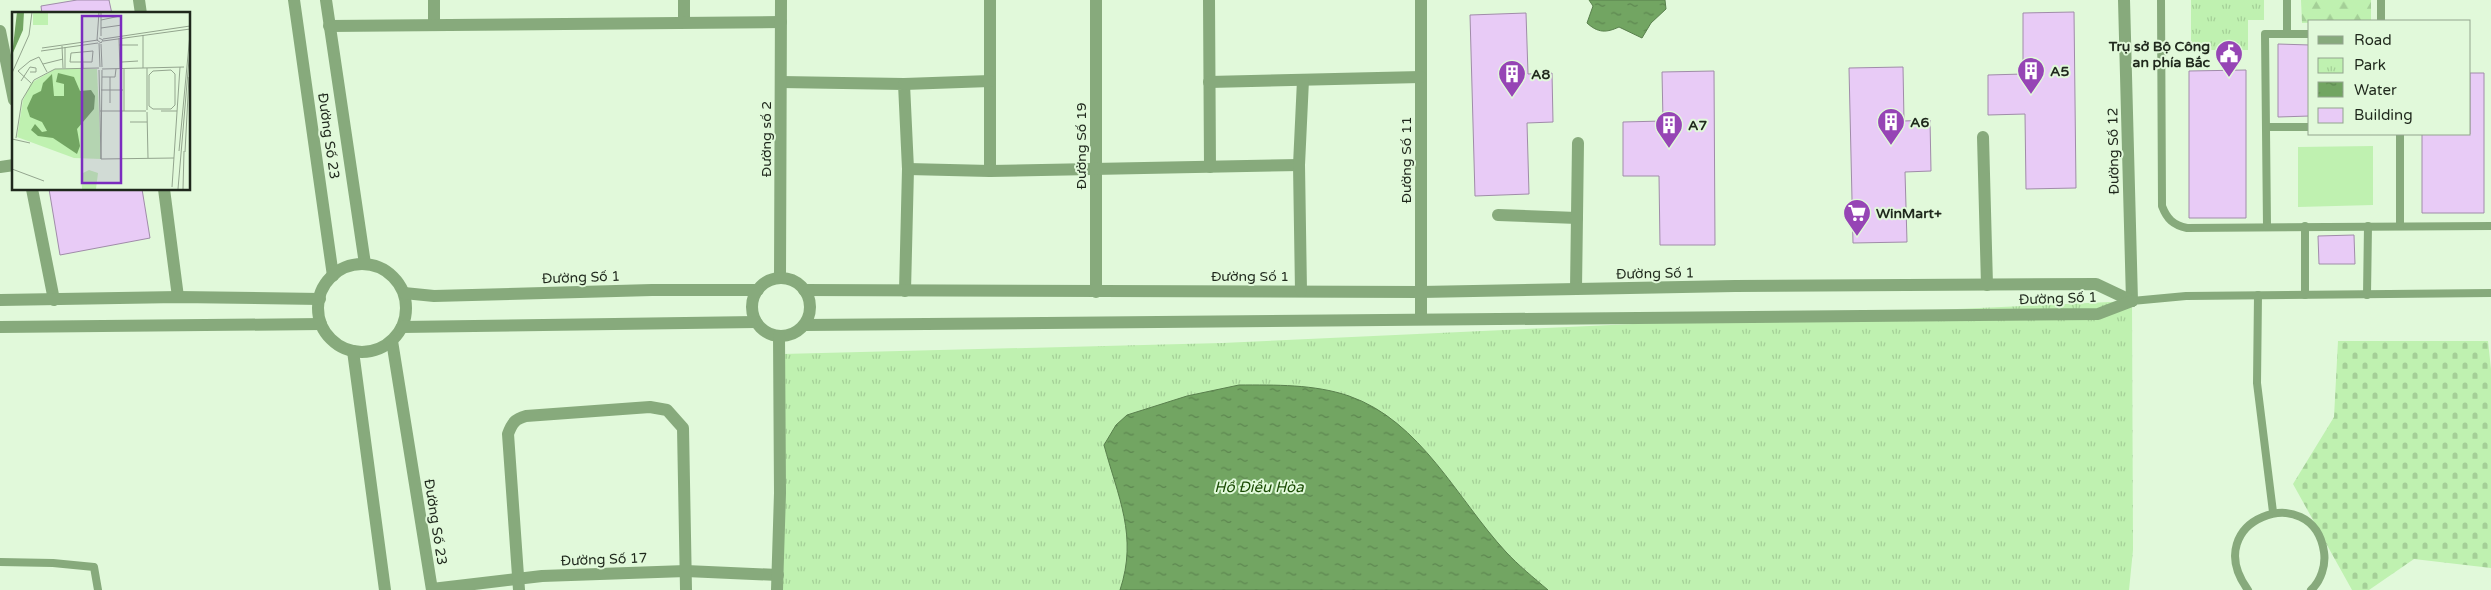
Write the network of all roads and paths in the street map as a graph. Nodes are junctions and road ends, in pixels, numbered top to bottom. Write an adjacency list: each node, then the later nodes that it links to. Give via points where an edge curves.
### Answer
1 (294, 0): 49 (street, Đường Số 23)
2 (326, 0): 18 (street, Đường Số 23)
3 (434, 0): 17 (street)
4 (684, 0): 15 (street)
5 (781, 0): 16 (street, Đường số 2)
6 (990, 0): 23 (street)
7 (1096, 0): 37 (street, Đường Số 19)
8 (1209, 0): 26 (street)
9 (1420, 0): 22 (street, Đường Số 11)
10 (2124, 0): 68 (street, Đường Số 12)
11 (2161, 0): 43 (lane, via 2162,206 2167,218 2187,228)
12 (2287, 0): 20 (lane)
13 (2381, 0): 14 (lane)
14 (2381, 20)
15 (684, 22): 16 (street); 17 (street)
16 (781, 22): 25 (street, Đường số 2)
17 (434, 24): 18 (street)
18 (329, 26): 48 (street, Đường Số 23)
19 (0, 31): 28 (street)
20 (2287, 34): 21 (lane); 29 (lane, via 2265,34)
21 (2308, 34)
22 (1420, 78): 24 (street); 58 (street, Đường Số 11)
23 (990, 80): 27 (street); 38 (street)
24 (1303, 80): 26 (street); 34 (street)
25 (781, 82): 27 (street); 50 (street, Đường số 2)
26 (1209, 82): 35 (street)
27 (904, 84): 36 (street)
28 (12, 90)
29 (2266, 127): 30 (lane); 43 (lane)
30 (2308, 127)
31 (2400, 135): 46 (lane)
32 (1983, 137): 51 (street)
33 (1578, 143): 42 (street)
34 (1299, 165): 35 (street); 56 (street)
35 (1210, 167): 37 (street)
36 (908, 169): 38 (street); 55 (street)
37 (1096, 169): 38 (street); 57 (street, Đường Số 19)
38 (990, 171)
39 (32, 190): 67 (street)
40 (164, 190): 64 (street)
41 (1498, 215): 42 (street)
42 (1577, 218): 52 (street)
43 (2267, 226): 44 (lane)
44 (2305, 226): 45 (lane); 62 (lane)
45 (2368, 226): 46 (lane); 63 (lane)
46 (2400, 226): 47 (lane)
47 (2491, 226)
48 (364, 264): 49 (street, via 348,267); 59 (street, via 381,268 395,279)
49 (333, 276): 65 (street, via 322,289)
50 (780, 278): 53 (street); 54 (street, via 789,279)
51 (1987, 285): 52 (street, Đường Số 1); 68 (street, Đường Số 1, via 2096,284)
52 (1576, 289): 58 (street, Đường Số 1)
53 (758, 290): 59 (street, Đường Số 1, via 434,296); 70 (street, via 753,306)
54 (804, 290): 55 (street, Đường Số 1); 72 (street, via 810,311)
55 (904, 291): 57 (street, Đường Số 1)
56 (1301, 291): 57 (street, Đường Số 1); 58 (street, Đường Số 1)
57 (1096, 292)
58 (1420, 292): 69 (street, Đường Số 11)
59 (404, 293): 74 (street, via 406,310)
60 (2491, 293): 63 (lane)
61 (2258, 295): 62 (lane); 68 (lane); 78 (lane, via 2257,382)
62 (2305, 295): 63 (lane)
63 (2368, 295)
64 (178, 297): 65 (street); 67 (street)
65 (320, 299): 71 (street)
66 (0, 300): 67 (street)
67 (54, 300)
68 (2132, 301): 69 (street, Đường Số 1, via 2098,314)
69 (1421, 319): 72 (street, Đường Số 1)
70 (756, 322): 74 (street); 75 (street, via 766,332)
71 (321, 324): 73 (street); 77 (street, via 330,338 344,349)
72 (804, 325): 75 (street, via 793,333)
73 (0, 327)
74 (402, 327): 76 (street)
75 (779, 336): 81 (street)
76 (392, 341): 77 (street, via 378,350); 83 (street, Đường Số 23)
77 (353, 351): 85 (street)
78 (2274, 512): 88 (lane, via 2248,525 2239,536 2235,565); 89 (lane, via 2289,513 2303,519 2315,529 2322,543 2325,558 2322,573)
79 (0, 562): 84 (lane, via 94,567)
80 (686, 571): 81 (street, Đường Số 17); 82 (street, Đường Số 17); 82 (street, via 683,428 667,410 650,407 526,416 511,424 508,434); 86 (street)
81 (778, 575): 87 (street)
82 (518, 584): 83 (street, Đường Số 17)
83 (432, 589)
84 (98, 590)
85 (385, 590)
86 (686, 590)
87 (778, 590)
88 (2248, 590)
89 (2311, 590)

